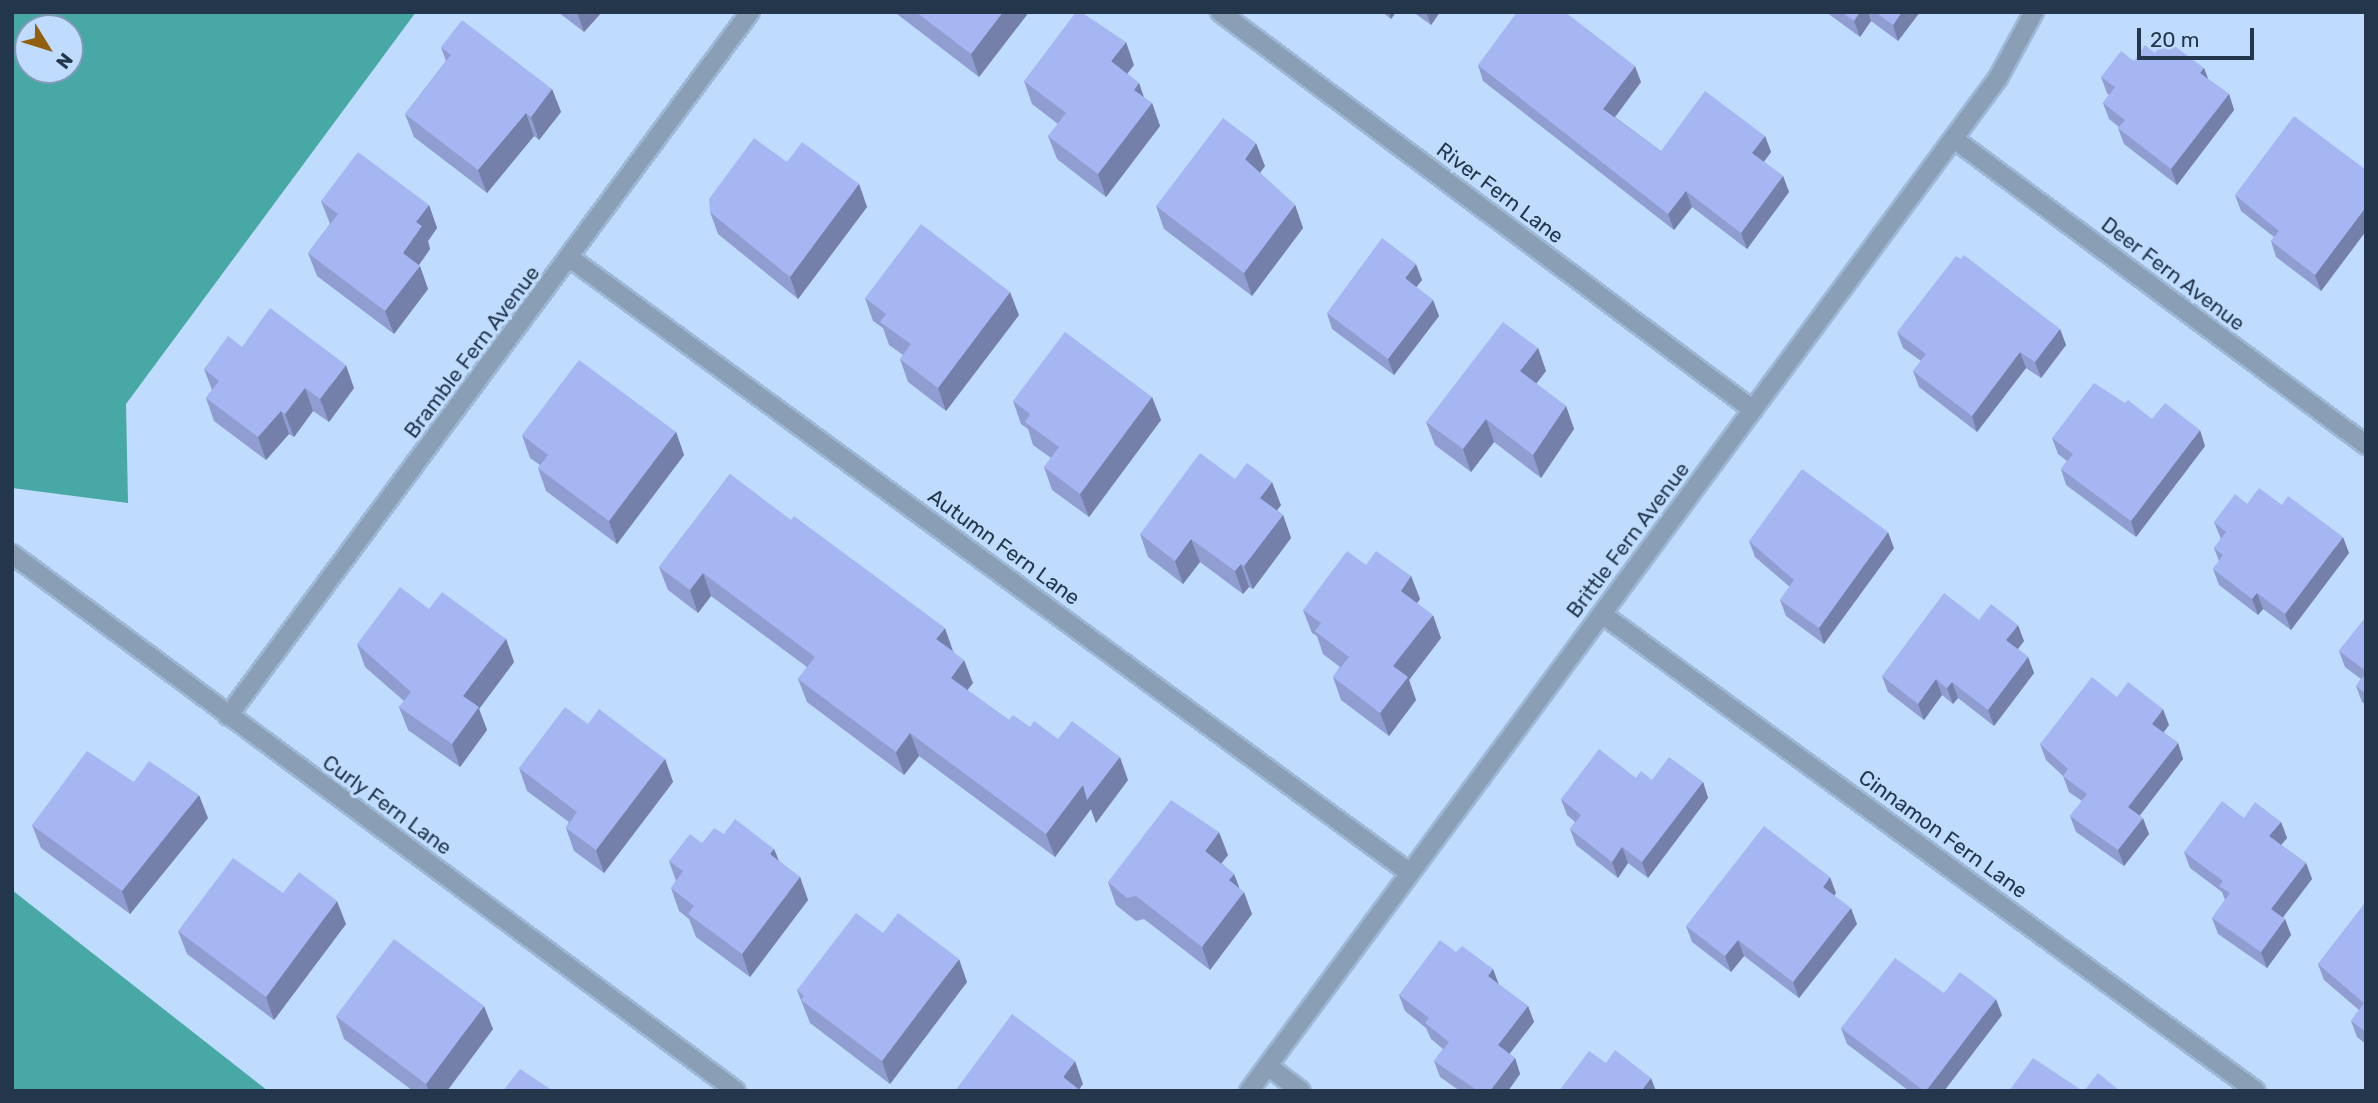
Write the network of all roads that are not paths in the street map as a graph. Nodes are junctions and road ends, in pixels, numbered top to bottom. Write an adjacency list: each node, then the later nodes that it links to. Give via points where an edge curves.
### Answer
1 (750, 12): 5 (street, Bramble Fern Avenue)
2 (1220, 12): 6 (street, River Fern Lane)
3 (2035, 12): 4 (street, Brittle Fern Avenue, via 1998,78)
4 (1954, 139): 6 (street, Brittle Fern Avenue); 7 (street, Deer Fern Avenue)
5 (570, 258): 10 (street, Bramble Fern Avenue); 11 (street, Autumn Fern Lane)
6 (1753, 410): 9 (street, Brittle Fern Avenue)
7 (2366, 445)
8 (12, 554): 10 (street, Curly Fern Lane)
9 (1602, 614): 11 (street, Brittle Fern Avenue); 16 (street, Cinnamon Fern Lane)
10 (228, 716): 13 (street, Curly Fern Lane)
11 (1410, 873): 12 (street, Brittle Fern Avenue)
12 (1268, 1066): 14 (street, Brittle Fern Avenue); 15 (street)
13 (736, 1091)
14 (1250, 1091)
15 (1301, 1091)
16 (2256, 1091)

